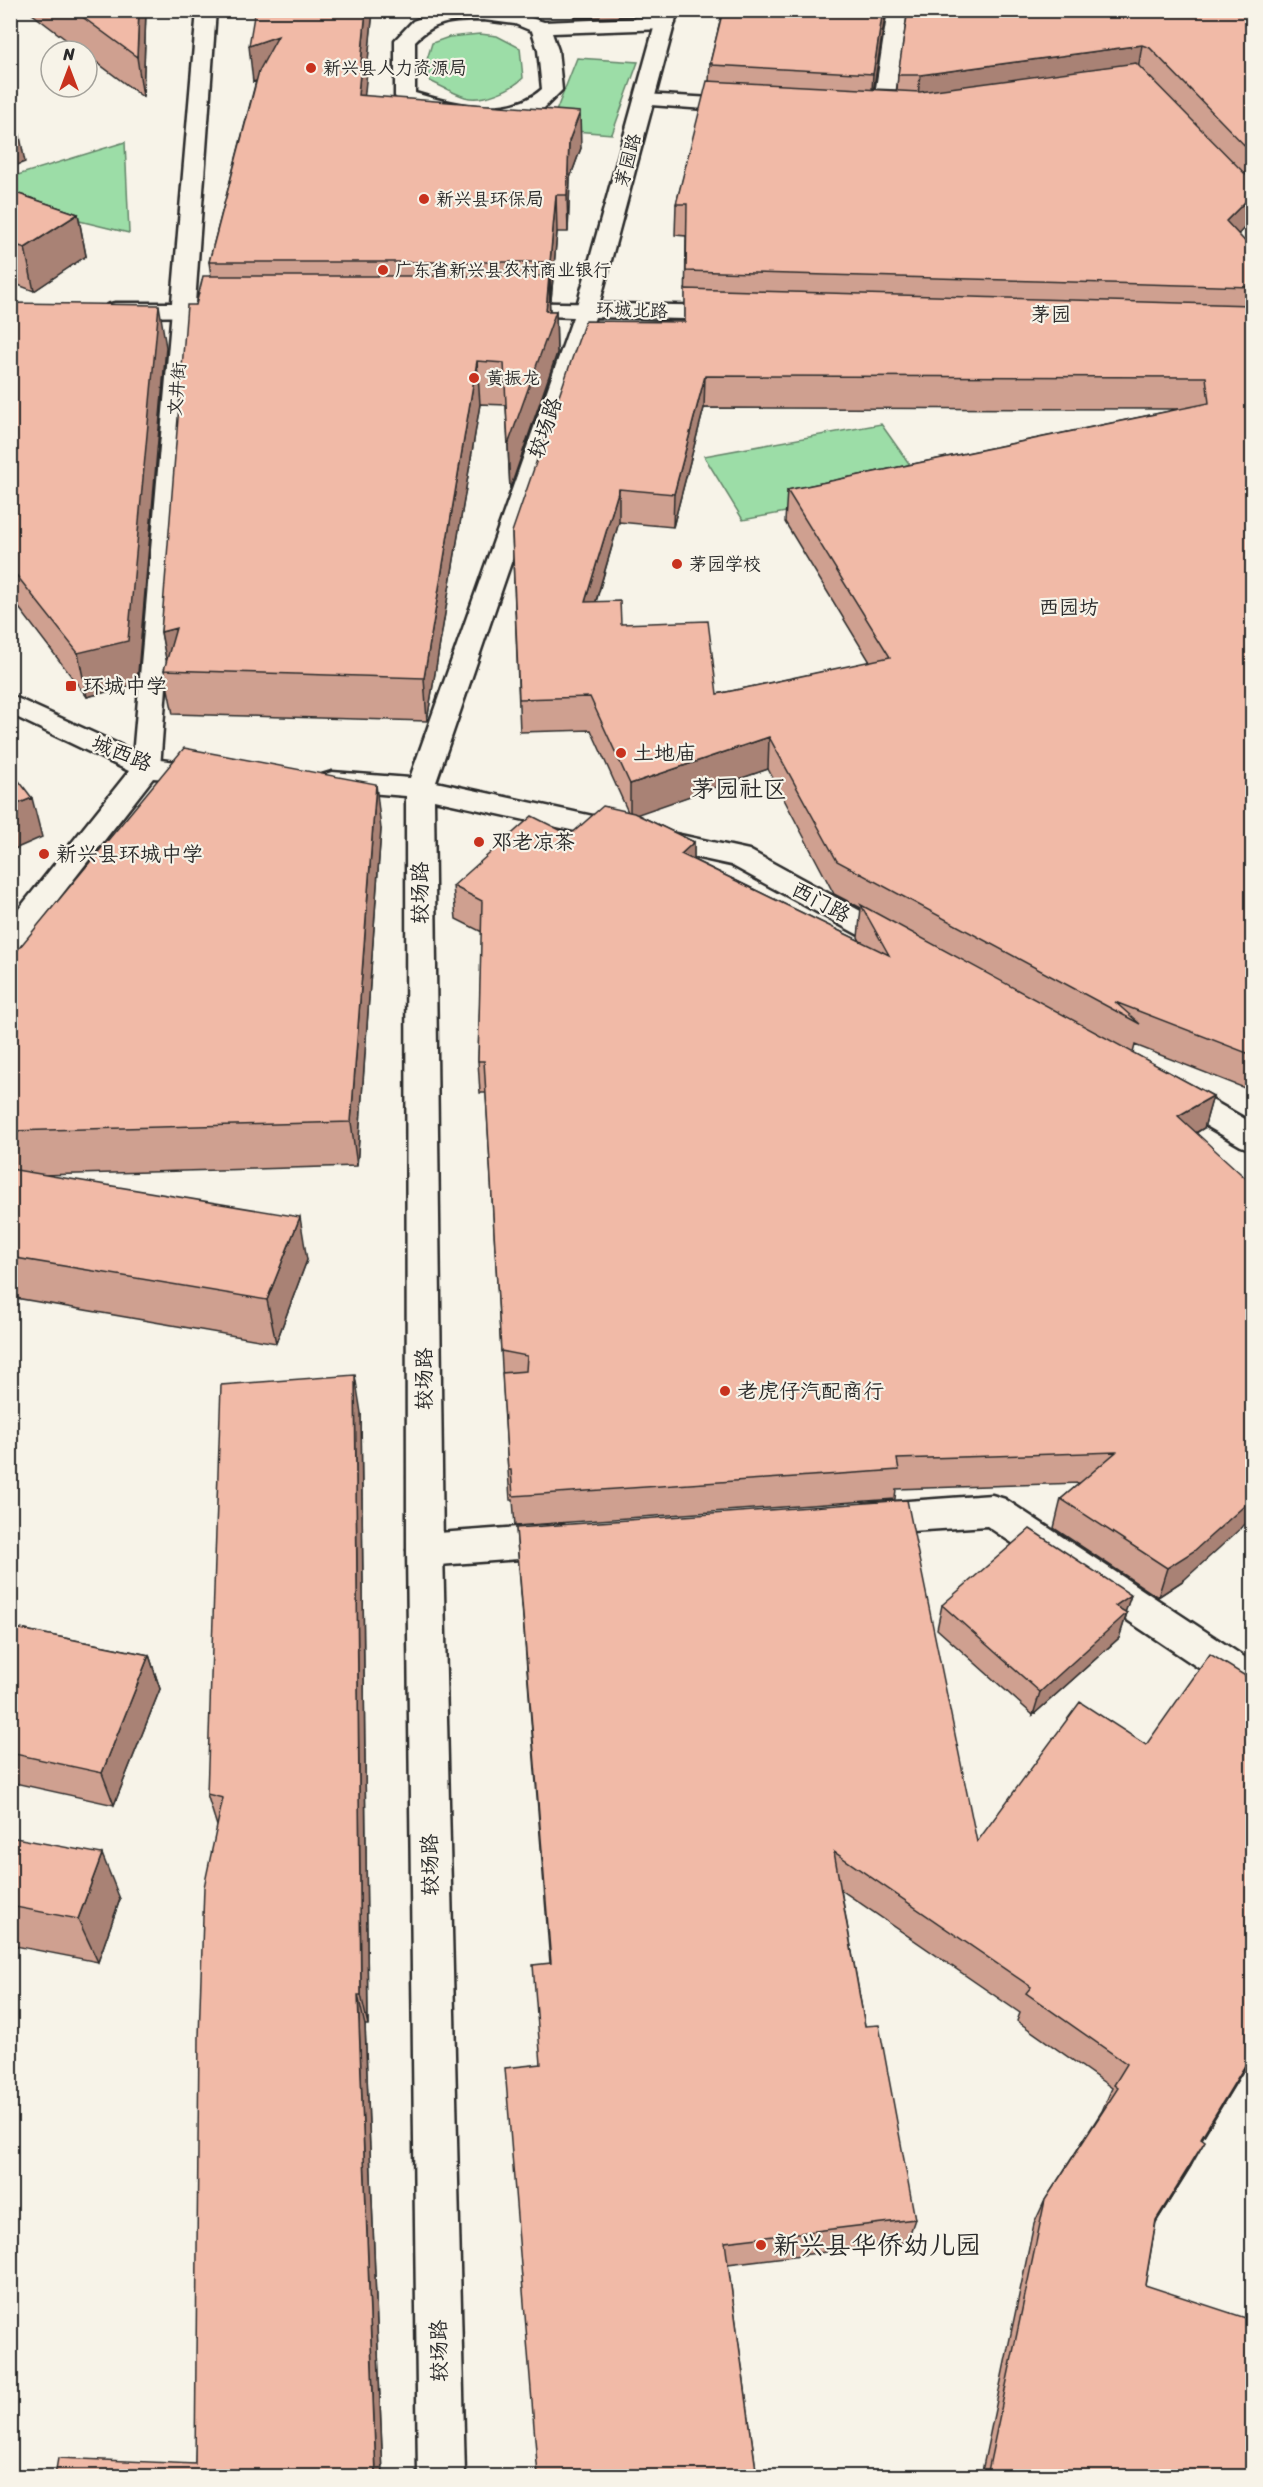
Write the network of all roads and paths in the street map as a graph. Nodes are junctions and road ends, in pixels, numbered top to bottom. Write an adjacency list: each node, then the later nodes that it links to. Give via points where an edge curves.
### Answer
1 (207, 10): 10 (street, 文井街)
2 (898, 10): 8 (street)
3 (667, 17): 4 (street); 5 (street, 茅园路)
4 (541, 28): 4 (street, via 548,50 552,90 537,104 492,113 449,110 405,96 405,40 420,25 448,15 485,15 528,20)
5 (644, 100): 6 (street); 13 (street, 茅园路)
6 (763, 107)
7 (858, 113): 8 (street)
8 (882, 114): 9 (street)
9 (917, 114)
10 (183, 309): 11 (street); 14 (street); 17 (street, 文井街)
11 (254, 309)
12 (480, 309): 13 (street, 环城北路)
13 (587, 309): 15 (street, 环城北路); 20 (street, 较场路)
14 (94, 310)
15 (753, 314)
16 (10, 703): 17 (street, 城西路)
17 (146, 768): 18 (street, 城西路); 21 (street)
18 (241, 775)
19 (313, 780): 20 (street)
20 (420, 788): 22 (street, 西门路, via 739,857); 27 (street, 较场路)
21 (10, 941)
22 (927, 959)
23 (1146, 1078): 24 (street)
24 (1252, 1138)
25 (838, 1521): 28 (street, via 992,1510)
26 (590, 1538): 27 (street)
27 (425, 1550): 29 (street, 较场路)
28 (1252, 1683)
29 (441, 2476)

